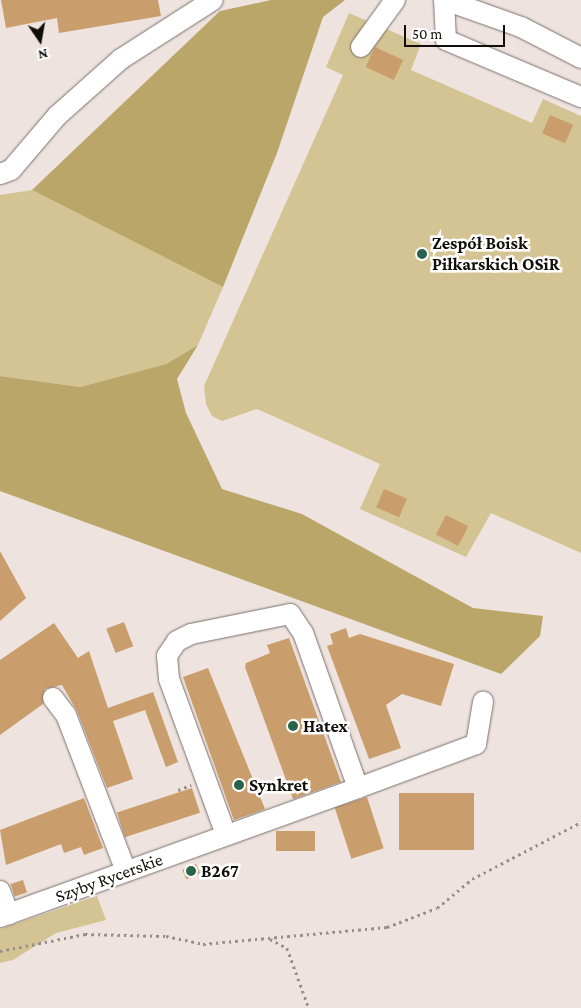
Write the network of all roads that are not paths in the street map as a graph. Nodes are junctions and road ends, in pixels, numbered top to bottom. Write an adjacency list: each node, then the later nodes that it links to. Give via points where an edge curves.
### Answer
1 (213, 0): 7 (street, via 121,59 57,116 11,170)
2 (395, 0): 4 (street)
3 (445, 0): 5 (street, via 521,27); 6 (street, via 446,40)
4 (361, 46)
5 (581, 58)
6 (581, 97)
7 (0, 174)
8 (53, 698): 12 (street, via 66,716)
9 (483, 702): 10 (street, Szyby Rycerskie, via 476,744)
10 (358, 788): 11 (street, Szyby Rycerskie); 11 (street, via 295,617 280,613 191,634 173,645 166,666)
11 (222, 836): 12 (street, Szyby Rycerskie)
12 (126, 872): 14 (street, Szyby Rycerskie)
13 (0, 891): 14 (street)
14 (4, 915)

